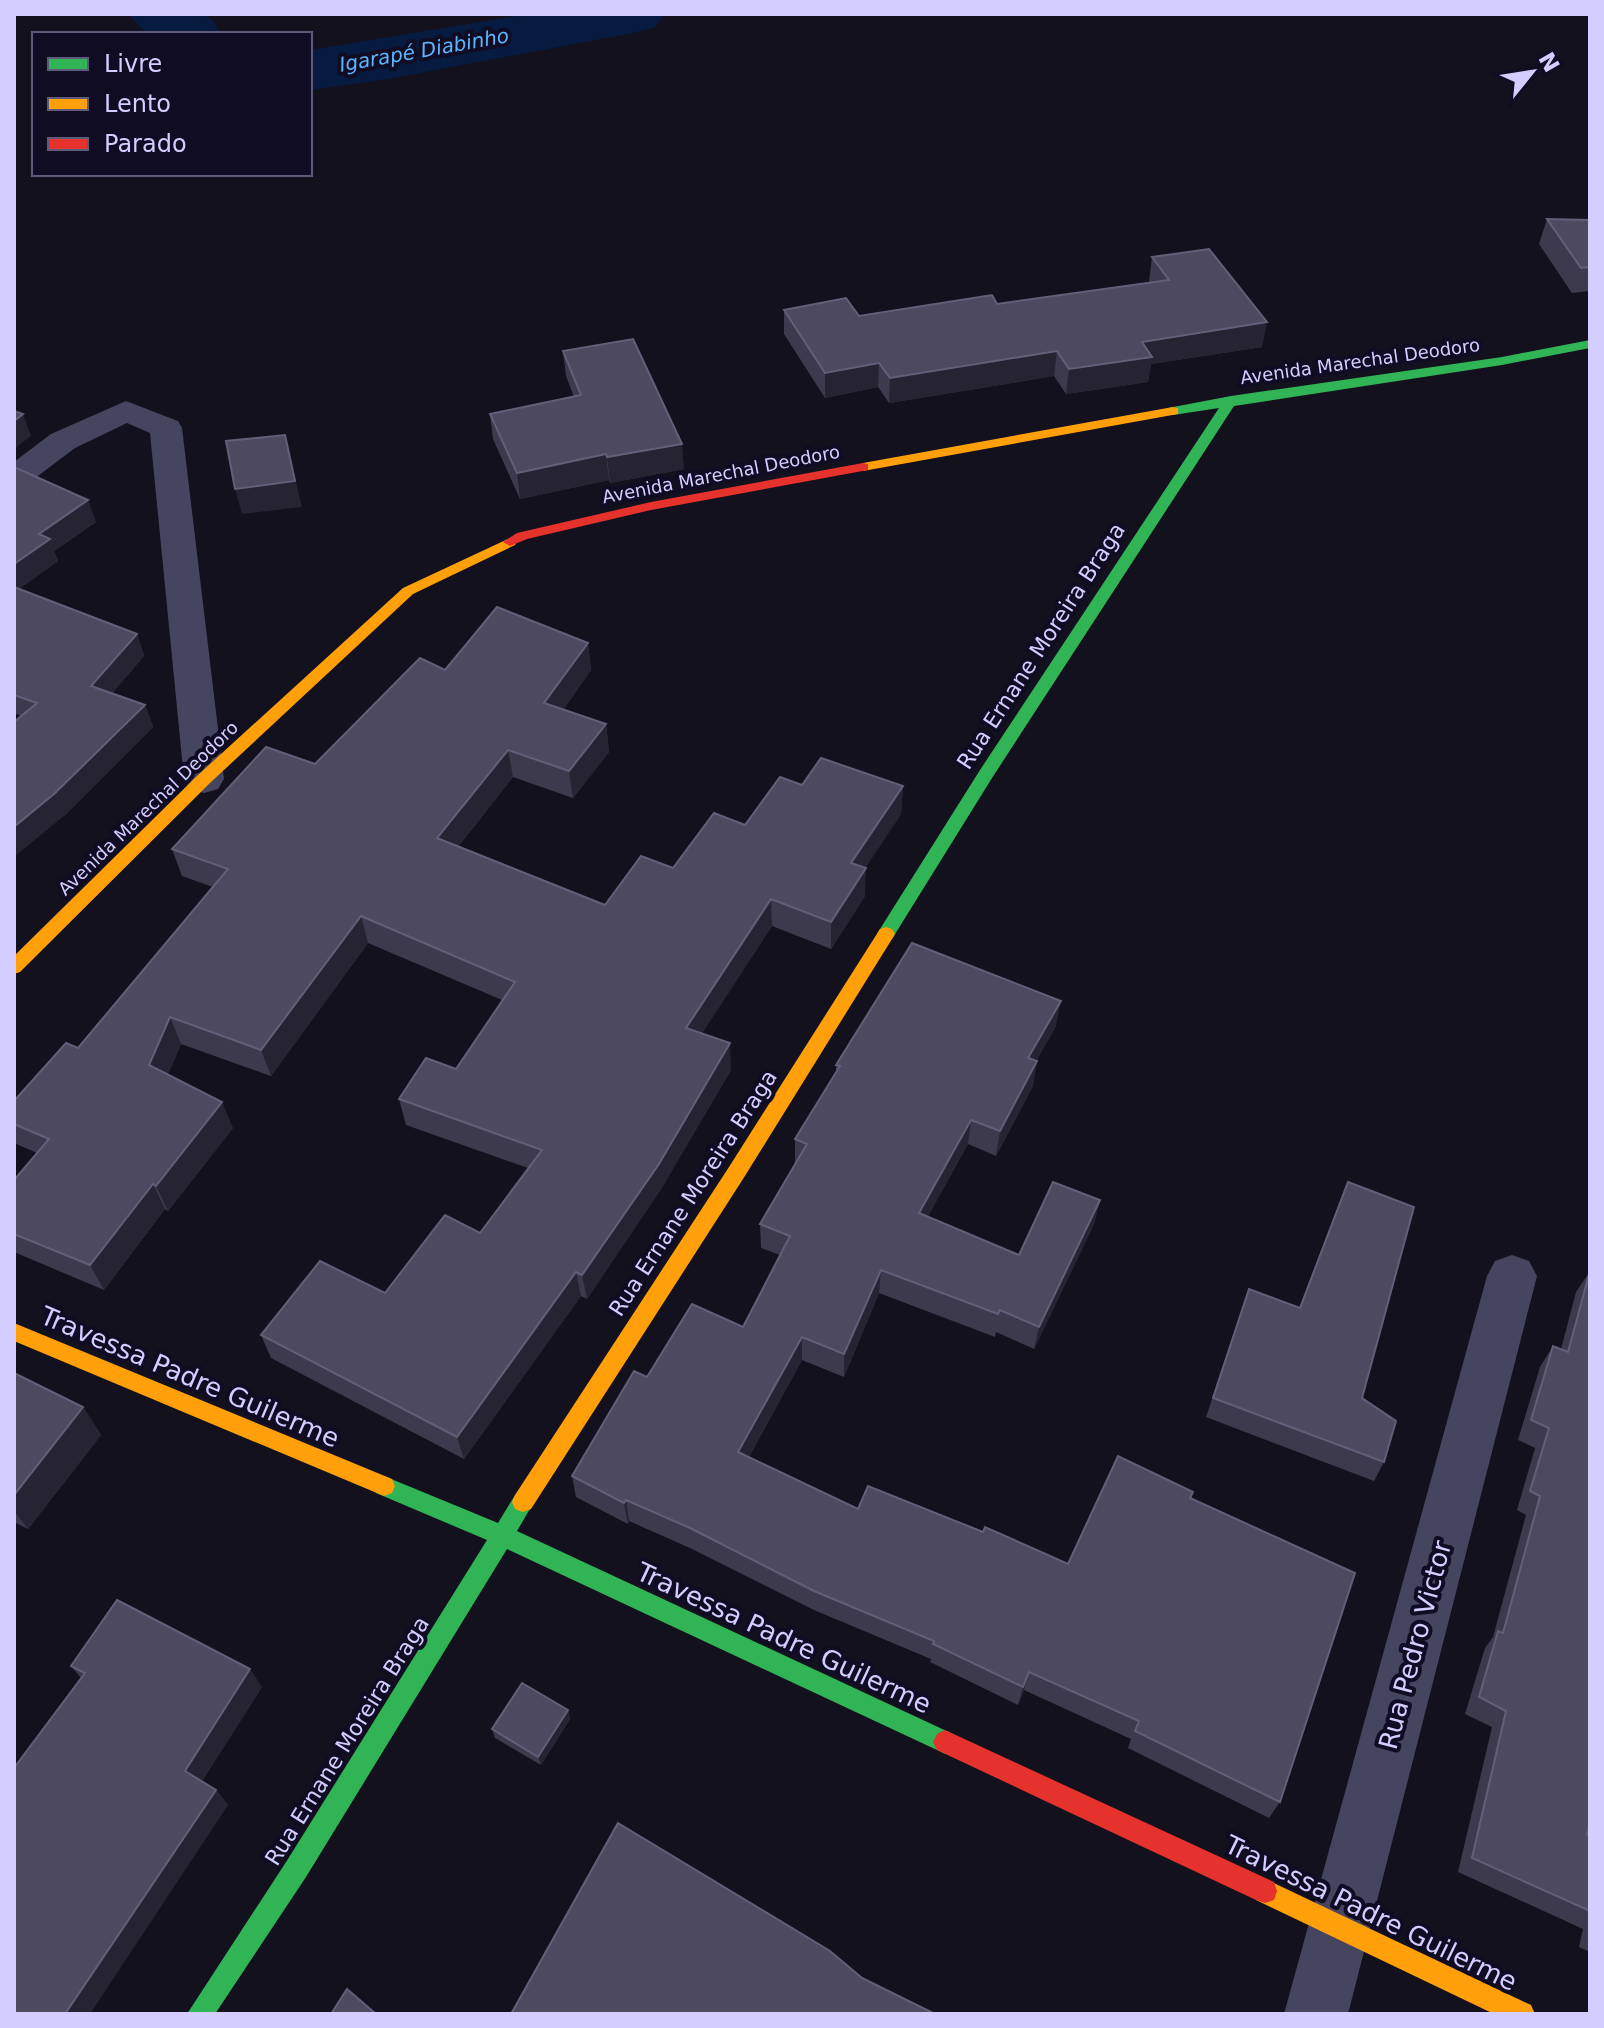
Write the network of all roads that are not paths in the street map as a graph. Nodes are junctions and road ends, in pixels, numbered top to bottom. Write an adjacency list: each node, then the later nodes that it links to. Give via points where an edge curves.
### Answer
1 (1590, 344): 2 (street, Avenida Marechal Deodoro)
2 (1231, 400): 4 (street, Avenida Marechal Deodoro, via 651,506 522,536 408,591); 8 (street, Rua Ernane Moreira Braga)
3 (14, 478): 4 (street, via 63,441 126,411 166,428)
4 (204, 779): 5 (street, Avenida Marechal Deodoro)
5 (14, 967)
6 (1512, 1276): 9 (street, Rua Pedro Victor)
7 (14, 1332): 8 (street, Travessa Padre Guilerme)
8 (501, 1535): 9 (street, Travessa Padre Guilerme); 10 (street, Rua Ernane Moreira Braga, via 297,1868)
9 (1341, 1926): 11 (street, Rua Pedro Victor); 12 (street, Travessa Padre Guilerme)
10 (200, 2014)
11 (1316, 2014)
12 (1522, 2014)

